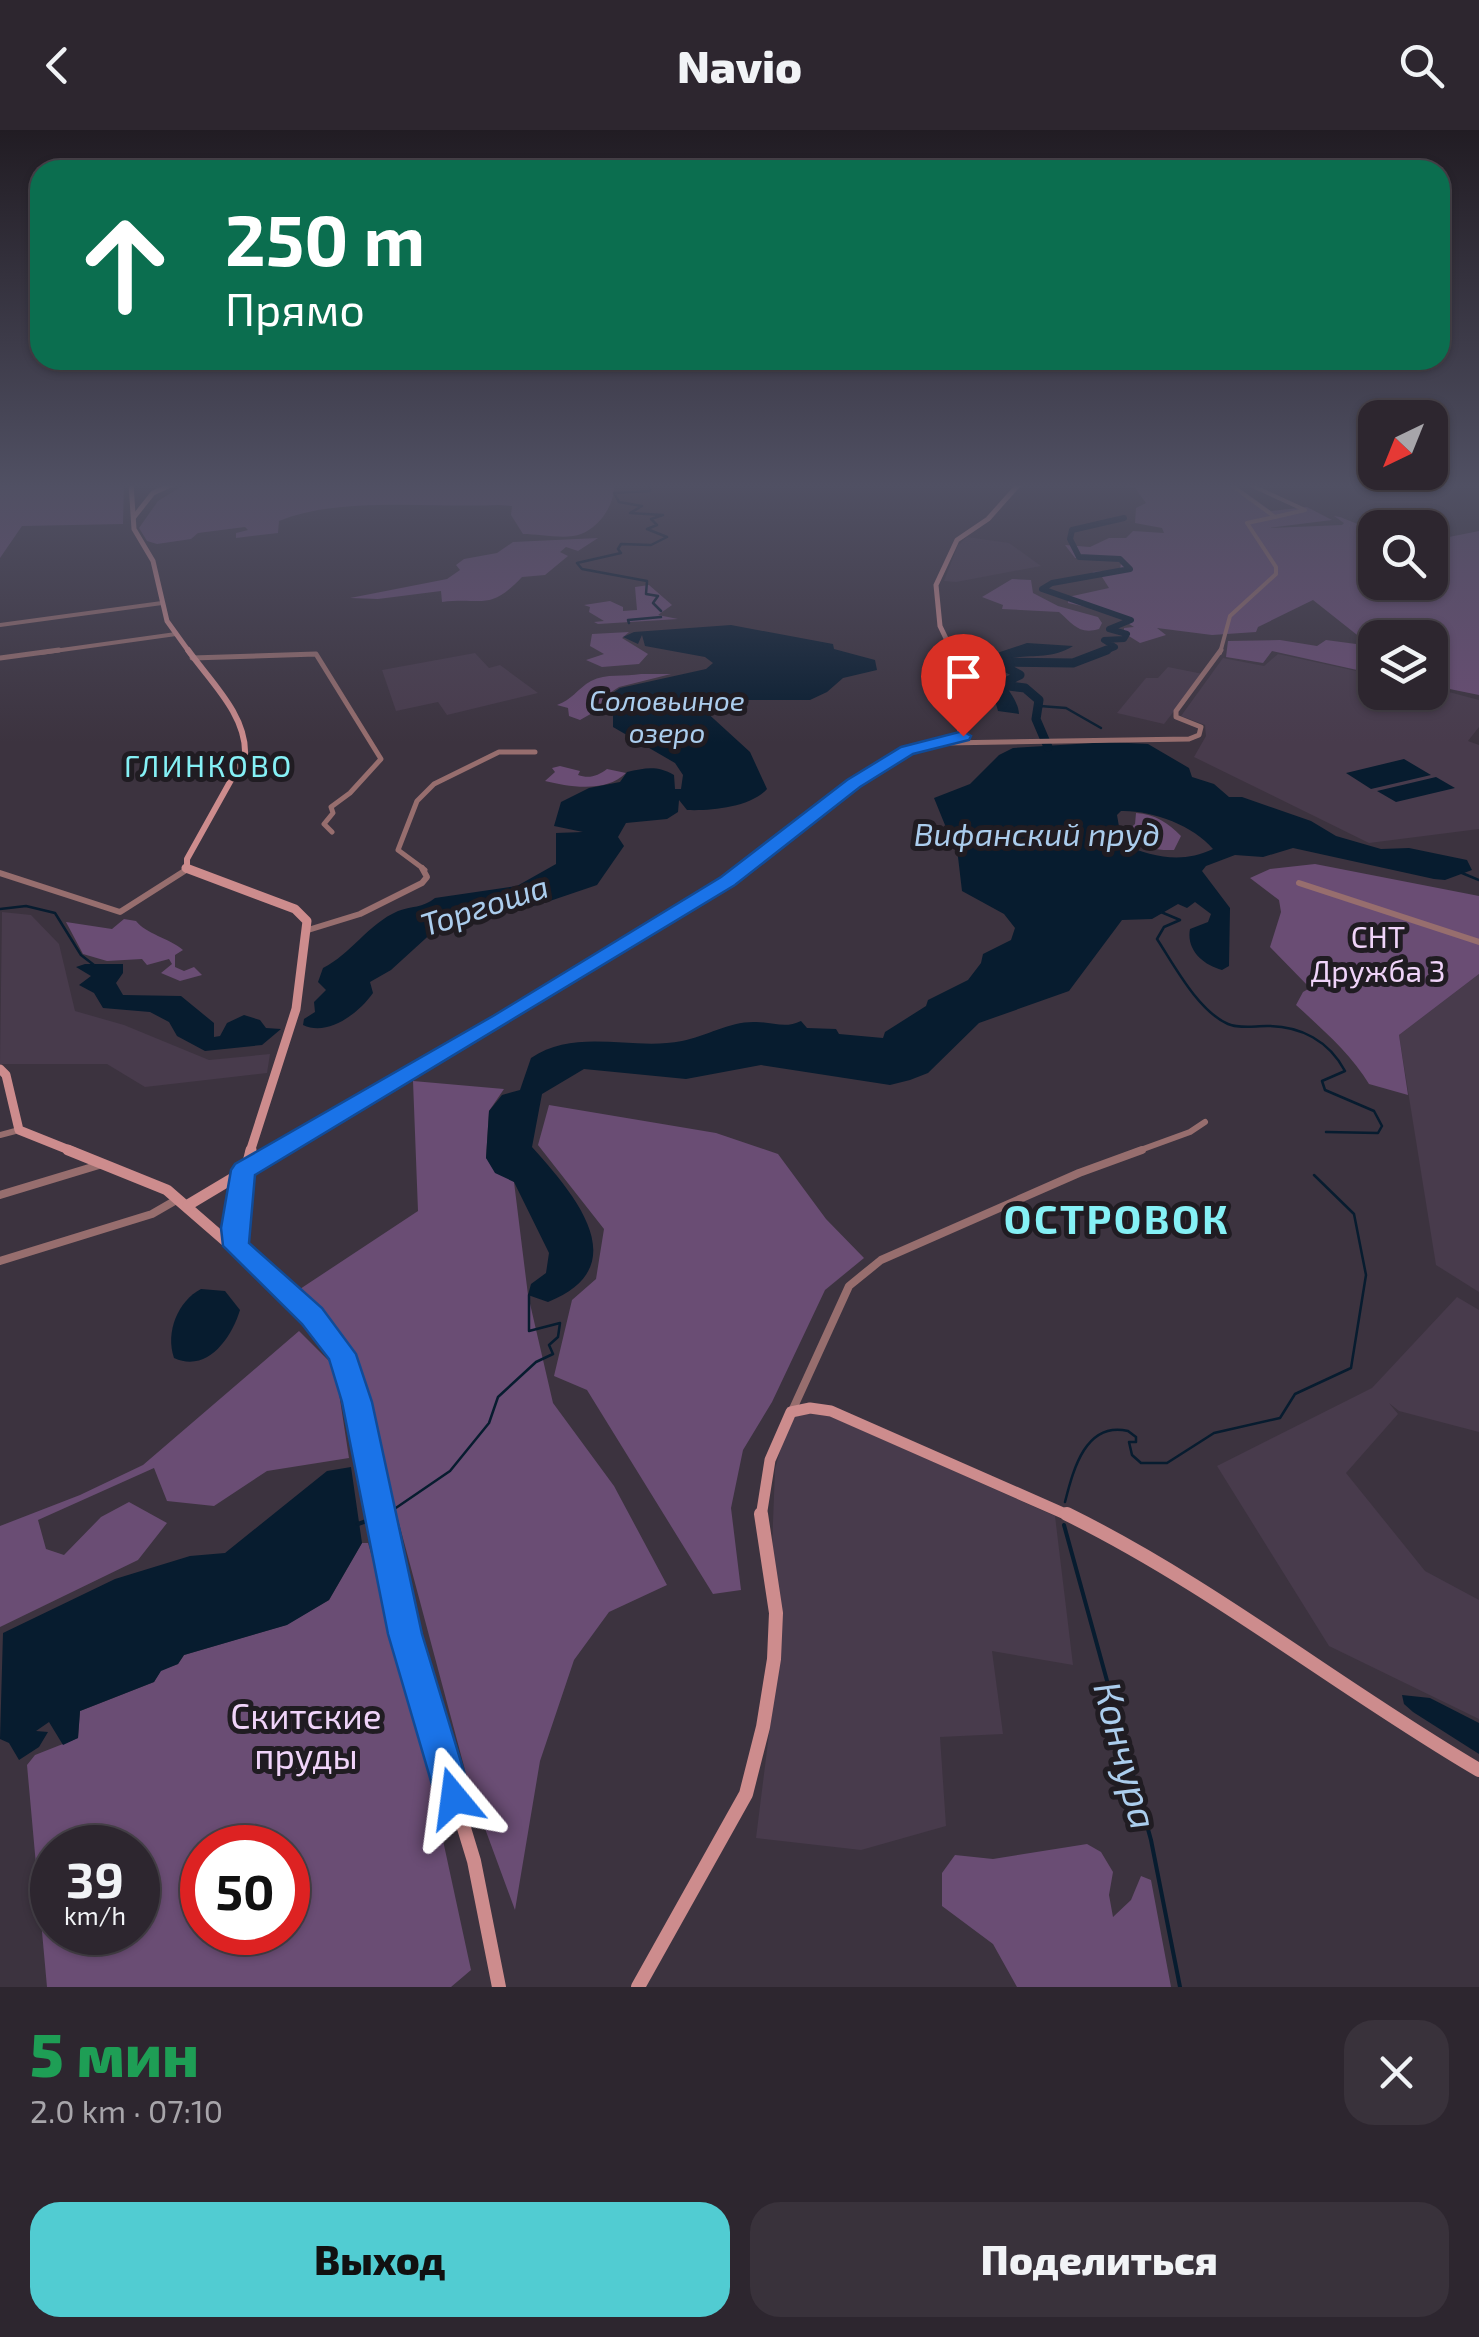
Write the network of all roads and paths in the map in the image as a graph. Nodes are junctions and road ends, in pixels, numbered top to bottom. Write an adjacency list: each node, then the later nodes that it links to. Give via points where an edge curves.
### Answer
1 (155, 570): 4 (main road)
2 (943, 570): 9 (main road, via 937,583 940,626 956,659)
3 (1276, 570): 10 (street, via 1230,616 1221,652 1176,711 1201,727 1199,735 1176,744 1138,738)
4 (162, 604): 5 (street); 6 (main road)
5 (0, 625)
6 (176, 634): 7 (street); 8 (main road)
7 (0, 658)
8 (192, 658): 12 (street, via 316,654 381,759 331,807 324,824); 13 (main road, via 240,720 246,746)
9 (963, 736): 10 (main road)
10 (945, 743): 23 (main road, via 907,750 728,881)
11 (534, 752): 16 (street, via 499,752 434,784 417,802 398,844 424,869 422,883 360,914)
12 (332, 832)
13 (186, 870): 14 (street, via 120,912); 16 (main road, via 294,909)
14 (0, 873)
15 (1300, 883): 17 (street)
16 (308, 930): 23 (main road, via 289,1039)
17 (1479, 942)
18 (0, 1069): 20 (main road)
19 (1205, 1122): 28 (street, via 881,1260 848,1286)
20 (19, 1130): 21 (street); 22 (main road)
21 (0, 1135)
22 (101, 1165): 24 (street); 25 (main road)
23 (244, 1170): 25 (main road); 26 (main road)
24 (0, 1195)
25 (184, 1202): 26 (main road); 27 (street)
26 (236, 1246): 29 (main road, via 312,1316 342,1354)
27 (0, 1261)
28 (791, 1412): 30 (main road, via 831,1412 1122,1541); 32 (main road, via 770,1460 760,1511 776,1612 774,1659 746,1794)
29 (384, 1540): 31 (main road, via 405,1634 474,1861)
30 (1479, 1770)
31 (499, 1987)
32 (638, 1987)

